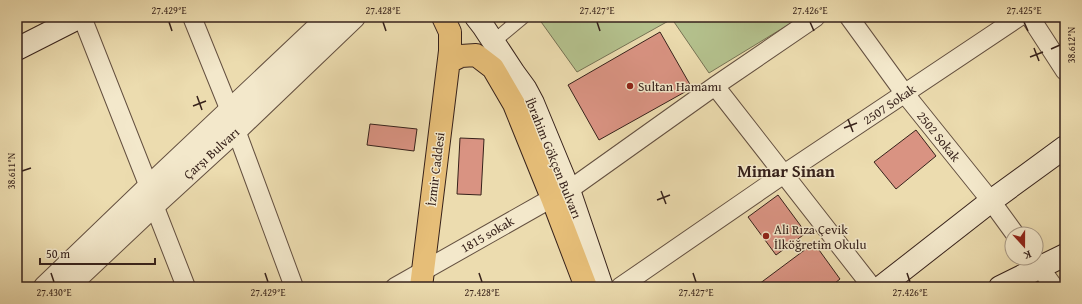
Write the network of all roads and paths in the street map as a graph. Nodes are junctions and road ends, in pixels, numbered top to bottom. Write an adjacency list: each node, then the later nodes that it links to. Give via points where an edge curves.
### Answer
1 (81, 17): 13 (main road); 22 (street)
2 (192, 17): 18 (street)
3 (329, 17): 18 (main road, Çarşı Bulvarı)
4 (354, 17): 18 (main road, Çarşı Bulvarı)
5 (442, 17): 14 (main road, via 450,32)
6 (476, 17): 12 (main road, İbrahim Gökçen Bulvarı)
7 (523, 17): 12 (street)
8 (816, 17): 16 (street, 1815 sokak)
9 (850, 17): 17 (street, 2502 Sokak)
10 (1019, 17): 17 (street, 2507 Sokak)
11 (1030, 17): 15 (street)
12 (493, 42): 21 (main road, İbrahim Gökçen Bulvarı, via 528,93)
13 (17, 49)
14 (449, 57): 21 (main road, İbrahim Gökçen Bulvarı, via 476,55 493,68); 29 (main road, İzmir Caddesi)
15 (1065, 71)
16 (715, 86): 20 (street); 21 (street, 1815 sokak)
17 (905, 94): 20 (street, 2507 Sokak); 23 (street, 2502 Sokak)
18 (233, 120): 22 (main road, Çarşı Bulvarı); 33 (street)
19 (1065, 147): 23 (main road)
20 (784, 174): 37 (street, 2507 Sokak); 38 (street)
21 (561, 194): 29 (street, 1815 sokak); 35 (main road, İbrahim Gökçen Bulvarı); 36 (main road, İbrahim Gökçen Bulvarı)
22 (152, 196): 30 (main road, Çarşı Bulvarı); 31 (main road, Çarşı Bulvarı); 32 (street)
23 (992, 201): 24 (street, 2502 Sokak); 39 (main road)
24 (1009, 226)
25 (1065, 255): 26 (main road)
26 (1044, 261)
27 (1032, 266): 40 (main road)
28 (1038, 266): 41 (street)
29 (422, 279): 34 (street, 1815 sokak)
30 (45, 287)
31 (67, 287)
32 (186, 287)
33 (294, 287)
34 (395, 287)
35 (586, 287)
36 (602, 287)
37 (620, 287)
38 (872, 287)
39 (881, 287)
40 (1000, 287)
41 (1054, 287)

